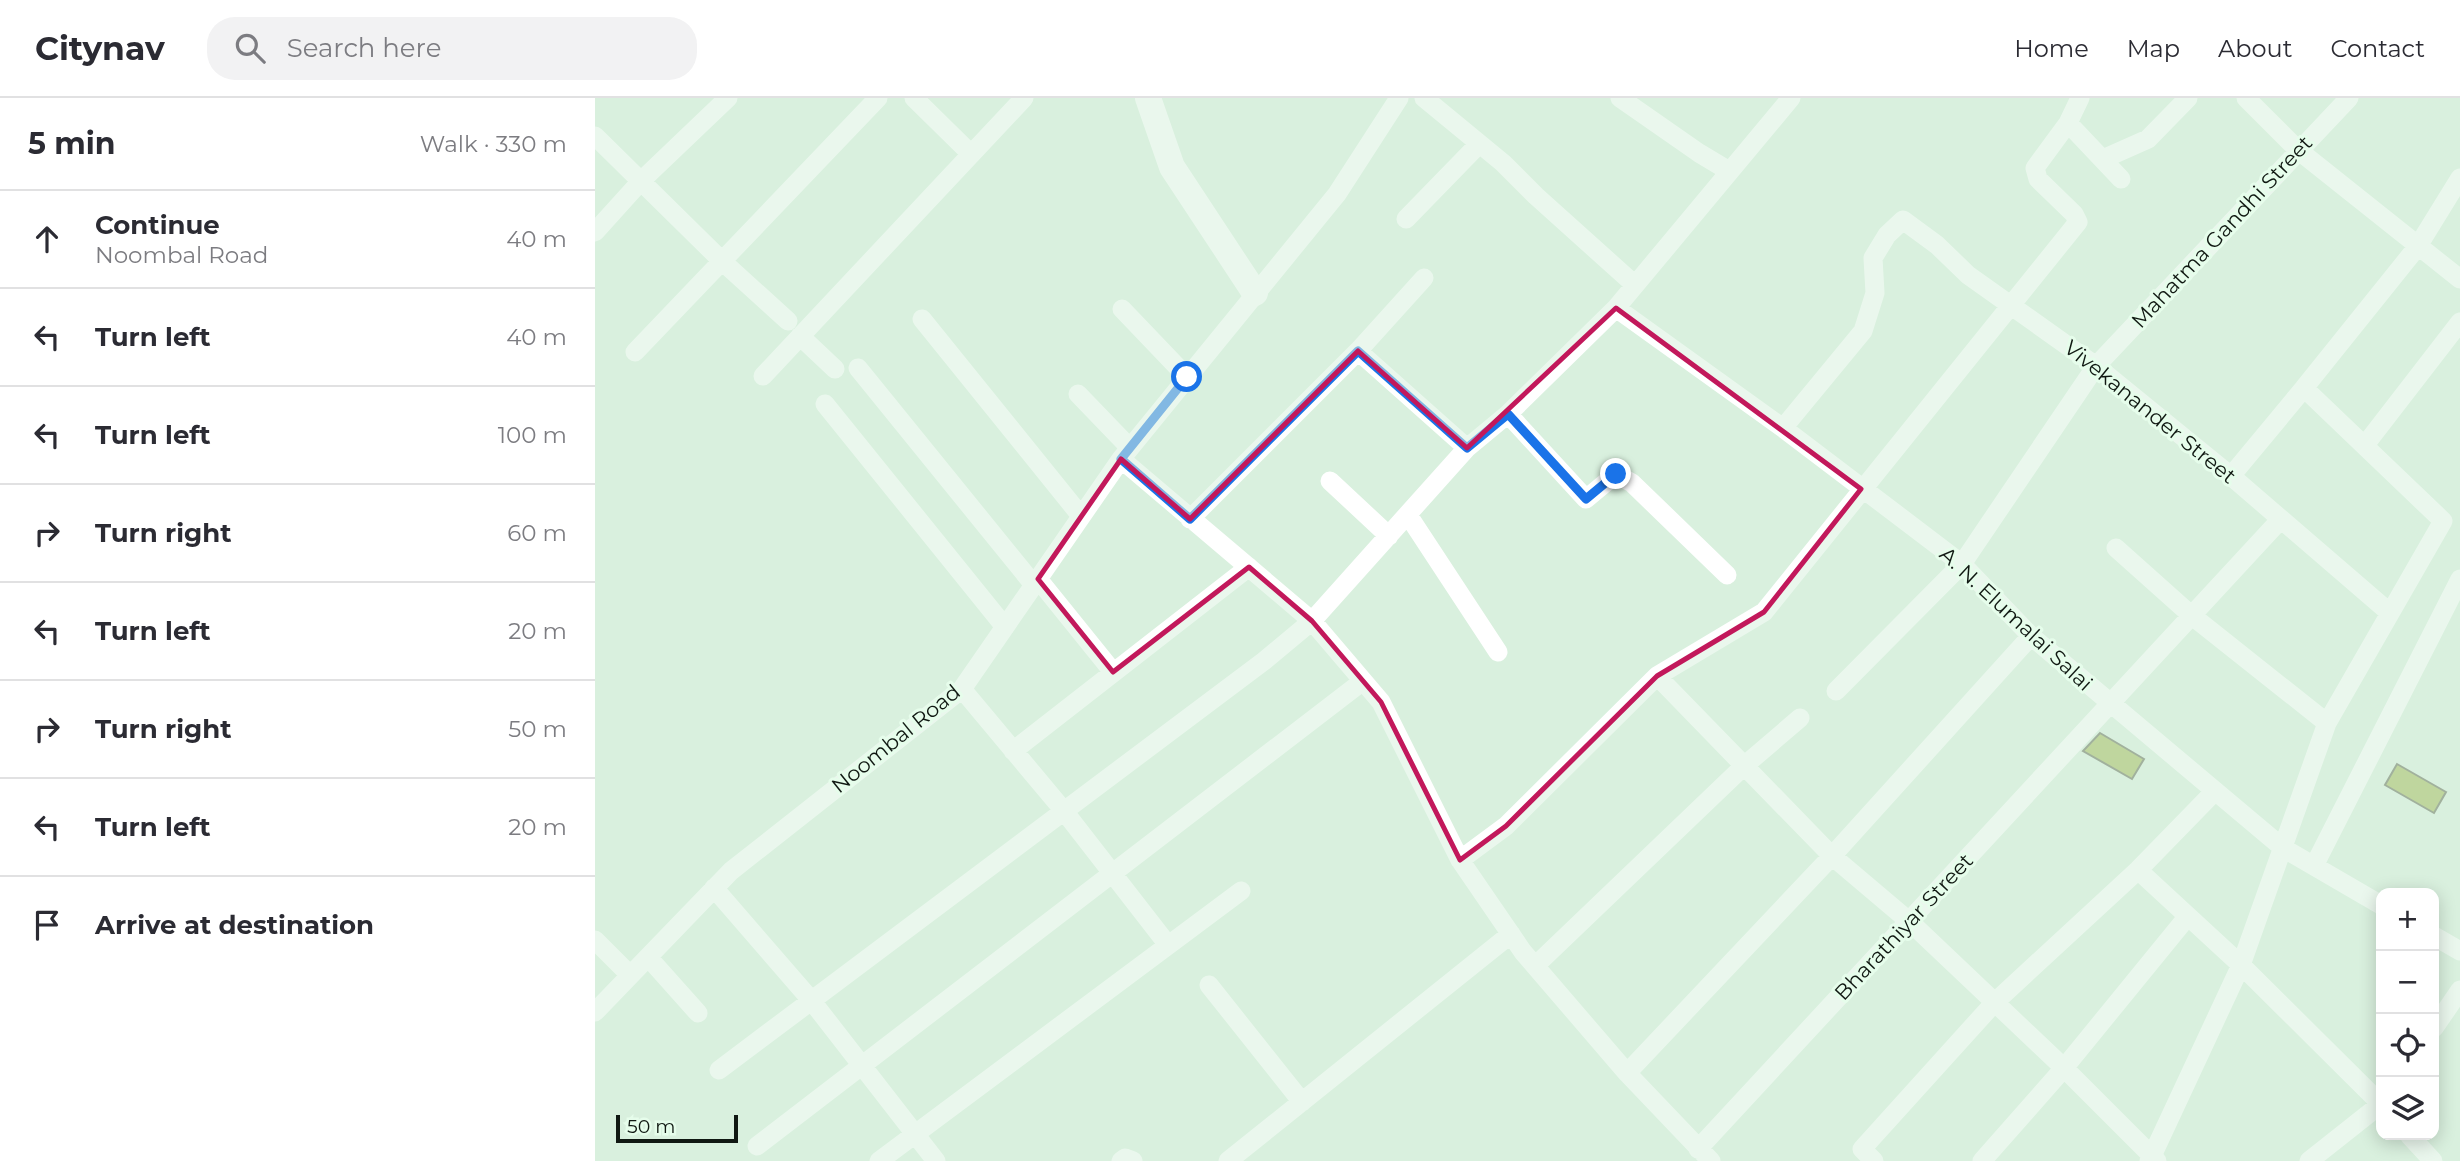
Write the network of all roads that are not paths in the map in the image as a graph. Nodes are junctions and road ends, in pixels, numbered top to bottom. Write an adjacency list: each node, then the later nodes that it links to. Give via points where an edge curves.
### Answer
1 (728, 98): 23 (street)
2 (878, 98): 27 (street)
3 (913, 98): 18 (street)
4 (1024, 98): 18 (street)
5 (1148, 98): 31 (street, via 1172,167)
6 (1399, 98): 31 (street, Noombal Road, via 1337,194)
7 (1424, 98): 16 (street)
8 (1620, 98): 20 (street)
9 (1789, 98): 20 (street)
10 (2080, 98): 14 (street)
11 (2188, 98): 19 (street, via 2148,139)
12 (2246, 98): 17 (street)
13 (2349, 98): 17 (street, Mahatma Gandhi Street)
14 (2068, 123): 19 (street); 32 (street, via 2038,162 2035,174 2078,222)
15 (595, 136): 23 (street)
16 (1479, 144): 24 (street); 30 (street)
17 (2298, 150): 26 (street); 40 (street, Mahatma Gandhi Street)
18 (971, 155): 37 (street)
19 (2103, 159): 22 (street)
20 (1730, 171): 30 (street)
21 (2460, 178): 26 (street)
22 (2121, 179)
23 (641, 181): 25 (street); 27 (street)
24 (1406, 219)
25 (595, 232)
26 (2418, 246): 29 (street); 45 (street)
27 (723, 262): 37 (street); 39 (street)
28 (1424, 278): 38 (street)
29 (2460, 279)
30 (1635, 285): 33 (street)
31 (1255, 293): 44 (street, Noombal Road)
32 (2012, 305): 40 (street, Vivekanander Street); 49 (street, Vivekanander Street, via 1903,220 1873,258 1875,293 1863,331); 55 (street)
33 (1616, 308): 48 (street); 49 (street, A. N. Elumalai Salai)
34 (1122, 309): 44 (street)
35 (922, 319): 57 (street)
36 (2460, 322): 50 (street)
37 (794, 329): 42 (street); 43 (street)
38 (1358, 351): 51 (street); 58 (street)
39 (635, 352)
40 (2097, 366): 53 (street, Vivekanander Street); 62 (street, Mahatma Gandhi Street)
41 (857, 368): 66 (street)
42 (835, 369)
43 (763, 376)
44 (1187, 377): 52 (street, Noombal Road)
45 (2304, 388): 50 (street); 53 (street)
46 (1078, 394): 52 (street)
47 (825, 404): 70 (street)
48 (1508, 414): 51 (street); 64 (street, via 1586,499 1616,474 1624,478)
49 (1783, 428): 55 (street, A. N. Elumalai Salai)
50 (2365, 445): 67 (street, via 2443,521)
51 (1467, 448): 56 (street)
52 (1126, 454): 57 (street, Noombal Road); 58 (street)
53 (2231, 476): 59 (street, Vivekanander Street)
54 (1330, 481): 60 (street)
55 (1861, 489): 62 (street, A. N. Elumalai Salai); 74 (street, via 1764,612)
56 (1408, 515): 60 (street); 72 (street)
57 (1081, 516): 66 (street, Noombal Road)
58 (1190, 519): 63 (street)
59 (2281, 519): 67 (street, Vivekanander Street); 68 (street, Bharathiyar Street)
60 (1389, 536): 69 (street)
61 (2116, 548): 68 (street)
62 (1962, 564): 71 (street, A. N. Elumalai Salai); 77 (street, Mahatma Gandhi Street)
63 (1249, 567): 69 (street); 73 (street)
64 (1727, 575)
65 (2460, 579): 88 (street)
66 (1036, 582): 70 (street, Noombal Road); 73 (street)
67 (2390, 613): 80 (street)
68 (2191, 615): 78 (street, Bharathiyar Street); 80 (street)
69 (1312, 621): 75 (street); 84 (street)
70 (1005, 627): 76 (street, Noombal Road)
71 (2031, 636): 78 (street, A. N. Elumalai Salai); 86 (street)
72 (1498, 652)
73 (1113, 672): 81 (street)
74 (1657, 676): 82 (street); 87 (street, via 1506,826)
75 (1363, 681): 87 (street, via 1381,702); 90 (street)
76 (962, 689): 81 (street); 91 (street, Noombal Road)
77 (1836, 691)
78 (2108, 704): 83 (street, A. N. Elumalai Salai); 95 (street, Bharathiyar Street)
79 (1800, 718): 82 (street)
80 (2327, 723): 85 (street)
81 (1013, 751): 84 (street)
82 (1744, 766): 86 (street); 103 (street)
83 (2215, 791): 85 (street, A. N. Elumalai Salai); 89 (street)
84 (1063, 811): 90 (street); 107 (street)
85 (2283, 848): 88 (street, A. N. Elumalai Salai); 102 (street)
86 (1832, 856): 95 (street); 115 (street)
87 (1460, 860): 96 (street)
88 (2314, 866): 93 (street, A. N. Elumalai Salai)
89 (2138, 870): 94 (street); 108 (street)
90 (1112, 873): 99 (street); 112 (street)
91 (714, 888): 101 (street, Noombal Road); 107 (street)
92 (1241, 891): 99 (street)
93 (2376, 902)
94 (2187, 916): 102 (street); 113 (street)
95 (1910, 922): 108 (street); 122 (street, Bharathiyar Street)
96 (1511, 934): 103 (street); 117 (street)
97 (2439, 939): 100 (street)
98 (595, 940): 104 (street)
99 (1168, 945): 119 (street)
100 (2460, 951)
101 (648, 957): 104 (street, Noombal Road); 110 (street)
102 (2241, 965): 116 (street); 124 (street)
103 (1535, 966): 115 (street)
104 (631, 975): 109 (street, Noombal Road)
105 (1209, 985): 117 (street)
106 (2460, 990): 111 (street)
107 (811, 1000): 112 (street); 114 (street)
108 (1994, 1003): 113 (street); 123 (street)
109 (595, 1012)
110 (698, 1013)
111 (2439, 1021)
112 (862, 1065): 119 (street); 121 (street)
113 (2064, 1068): 124 (street); 130 (street)
114 (719, 1070)
115 (1627, 1073): 122 (street)
116 (2376, 1099)
117 (1302, 1102): 129 (street)
118 (2376, 1108): 131 (street)
119 (915, 1133): 125 (street); 126 (street)
120 (2414, 1140): 132 (street)
121 (757, 1146)
122 (1705, 1157)
123 (1862, 1157)
124 (2153, 1159)
125 (879, 1161)
126 (936, 1161)
127 (1121, 1161): 128 (street)
128 (1133, 1161)
129 (1228, 1161)
130 (1982, 1161)
131 (2309, 1161)
132 (2433, 1161)

